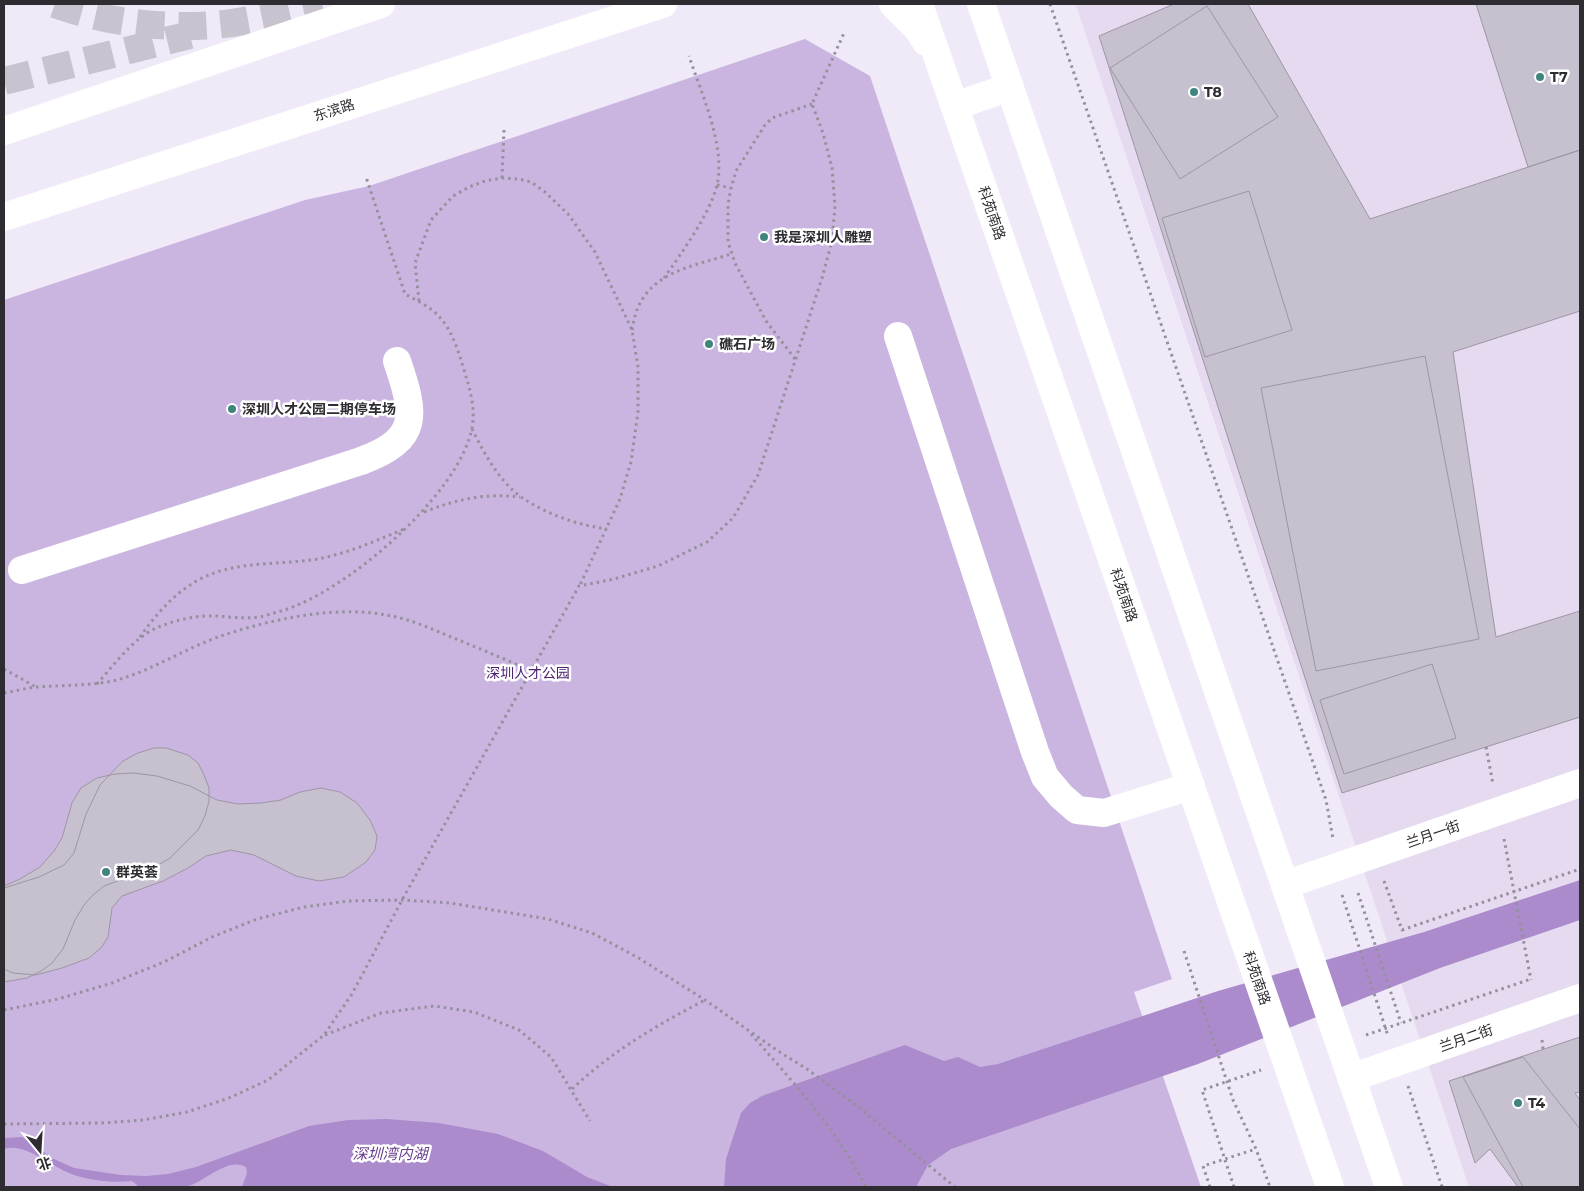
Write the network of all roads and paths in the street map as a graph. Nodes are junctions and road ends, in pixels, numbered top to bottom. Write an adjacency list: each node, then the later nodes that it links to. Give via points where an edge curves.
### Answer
1 (381, 4): 16 (main road)
2 (664, 4): 20 (main road, 东滨路)
3 (893, 4): 11 (main road, via 917,28)
4 (919, 4): 11 (main road, 科苑南路)
5 (981, 4): 9 (main road)
6 (994, 4): 9 (main road)
7 (1050, 4): 46 (path, via 1326,800)
8 (844, 33): 13 (path)
9 (995, 44): 12 (main road)
10 (689, 56): 18 (path, via 716,142 719,163)
11 (938, 59): 14 (main road, 科苑南路)
12 (1010, 87): 14 (main road); 48 (main road)
13 (812, 104): 19 (path, via 772,118 765,125 736,171); 26 (path, via 824,133 832,168 835,206 832,241)
14 (955, 106): 42 (main road, 科苑南路)
15 (504, 130): 17 (path)
16 (4, 131)
17 (502, 178): 23 (path, via 485,181 453,196 431,220 416,263); 24 (path, via 531,182 568,214 595,252)
18 (717, 185): 19 (path); 22 (path, via 695,232)
19 (731, 188): 21 (path, via 728,204)
20 (4, 217)
21 (731, 254): 22 (path); 26 (path, via 766,321)
22 (664, 278): 24 (path, via 642,298)
23 (419, 301)
24 (632, 330): 32 (path, via 638,367 638,412 631,462)
25 (898, 336): 42 (main road, via 1045,777 1078,810 1104,813)
26 (795, 360): 34 (path, via 758,475 733,518 706,542 658,566)
27 (397, 362): 33 (main road, via 408,393 410,418 406,432 386,451)
28 (472, 429): 29 (path, via 493,466)
29 (521, 497): 30 (path, via 497,495 474,498); 32 (path, via 569,520)
30 (422, 512)
31 (407, 528): 35 (path, via 342,554 233,568 204,577 185,587 170,601)
32 (607, 529): 34 (path)
33 (22, 570)
34 (579, 586): 37 (path)
35 (138, 640)
36 (4, 669): 38 (path)
37 (532, 670): 38 (path, via 412,621 360,612 308,615 246,628 135,675 97,684); 50 (path)
38 (36, 687): 39 (path)
39 (4, 693)
40 (1486, 747): 43 (path)
41 (1580, 783): 45 (main road, 兰月一街)
42 (1191, 786): 73 (main road, 科苑南路)
43 (1493, 786)
44 (1503, 834): 52 (path)
45 (1374, 854): 46 (main road, 兰月一街); 47 (path, via 1402,930)
46 (1337, 866): 48 (main road, 兰月一街); 61 (path, via 1343,898)
47 (1580, 869)
48 (1285, 885): 62 (main road)
49 (1358, 893): 56 (path)
50 (402, 900): 54 (path, via 450,903 548,919 583,930 637,957); 55 (path, via 339,902 257,919 112,983); 59 (path, via 352,994)
51 (1184, 951): 67 (path, via 1233,1100)
52 (1532, 988)
53 (1580, 998): 61 (main road, 兰月二街)
54 (705, 1000): 57 (path); 63 (path, via 658,1024 625,1046)
55 (4, 1010)
56 (1402, 1023)
57 (747, 1029): 68 (path, via 814,1107); 69 (path, via 857,1106)
58 (1540, 1032): 60 (path)
59 (324, 1035): 63 (path, via 381,1013 434,1006 474,1012 519,1030 551,1057); 66 (path, via 268,1080 187,1112 102,1123)
60 (1543, 1050)
61 (1395, 1053): 62 (main road, 兰月二街); 75 (path)
62 (1348, 1070): 74 (main road)
63 (572, 1089): 65 (path)
64 (1202, 1090): 71 (path)
65 (590, 1121)
66 (4, 1124)
67 (1256, 1148): 70 (path, via 1203,1166); 72 (path)
68 (866, 1187)
69 (955, 1187)
70 (1210, 1187)
71 (1234, 1187)
72 (1270, 1187)
73 (1330, 1187)
74 (1389, 1187)
75 (1442, 1187)

